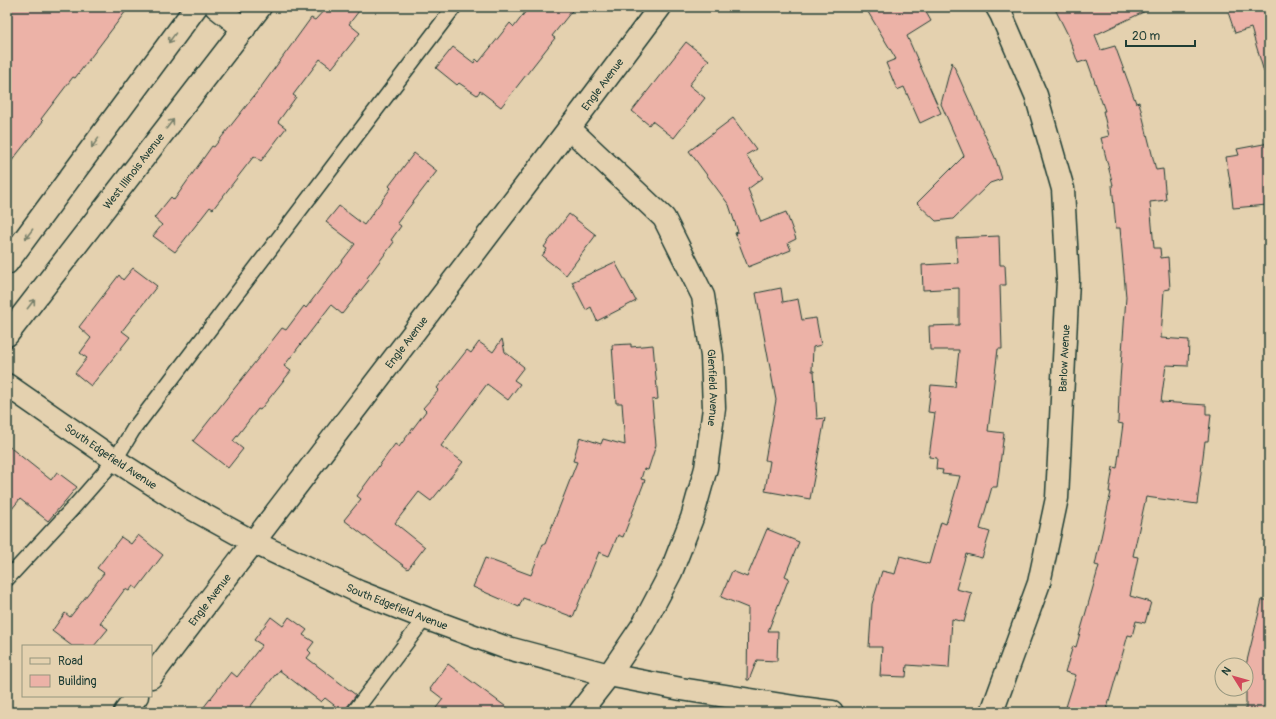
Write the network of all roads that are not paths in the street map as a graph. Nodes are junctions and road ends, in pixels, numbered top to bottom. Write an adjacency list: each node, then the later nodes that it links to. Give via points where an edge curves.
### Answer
1 (196, 7): 9 (street, one-way to 9)
2 (216, 7): 7 (street)
3 (260, 7): 7 (street, West Illinois Avenue)
4 (454, 7): 12 (lane, via 133,430)
5 (660, 7): 8 (street, Engle Avenue)
6 (997, 7): 24 (street, Barlow Avenue, via 1036,95 1063,189 1068,280 1057,498 1039,583)
7 (244, 29): 10 (street, West Illinois Avenue, one-way to 7)
8 (570, 128): 13 (street, Engle Avenue); 16 (street, Glenfield Avenue, via 664,218 703,296 712,356 714,408 706,468 692,518 671,572 643,625)
9 (7, 263)
10 (7, 335)
11 (7, 385): 12 (street, South Edgefield Avenue)
12 (115, 460): 13 (street, South Edgefield Avenue, via 182,503); 14 (lane)
13 (253, 542): 15 (street, South Edgefield Avenue, via 359,592); 17 (street, Engle Avenue)
14 (7, 579)
15 (425, 618): 16 (street, South Edgefield Avenue, via 504,647); 21 (lane)
16 (609, 675): 19 (street, South Edgefield Avenue); 22 (street, Glenfield Avenue)
17 (152, 676)
18 (136, 697): 20 (street)
19 (800, 710): 23 (street, South Edgefield Avenue)
20 (125, 712)
21 (354, 712)
22 (580, 712)
23 (832, 712)
24 (992, 712)

